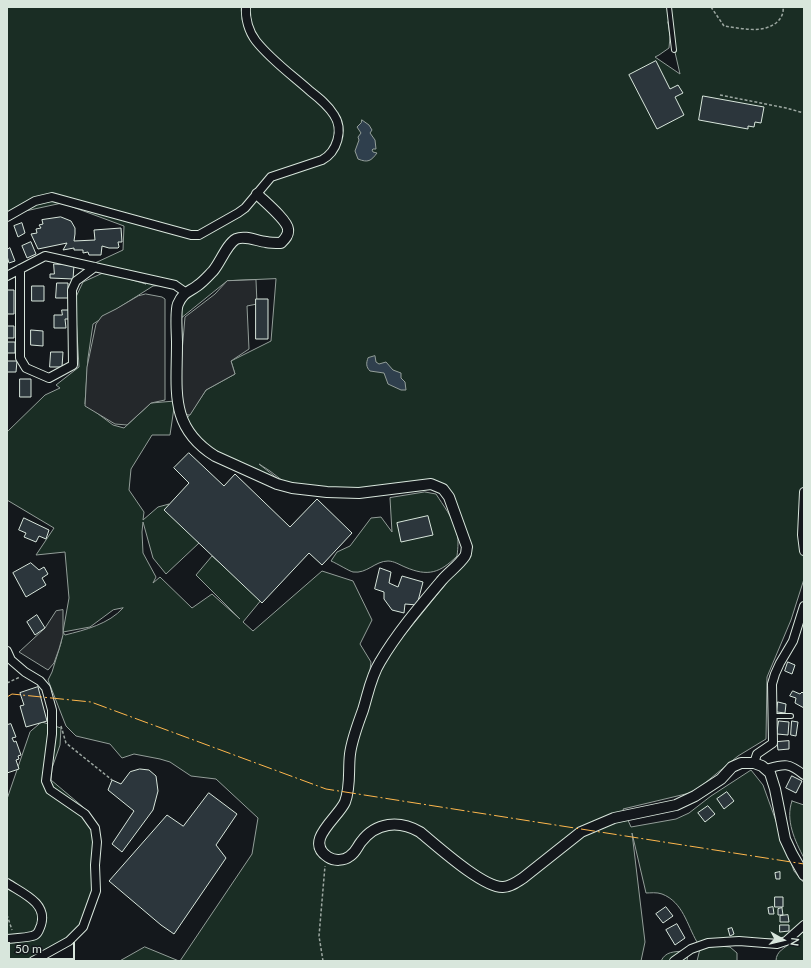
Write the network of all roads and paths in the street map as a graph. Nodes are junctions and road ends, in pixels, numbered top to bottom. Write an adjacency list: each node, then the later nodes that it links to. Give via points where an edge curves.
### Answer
1 (246, 7): 8 (street, via 245,15 256,41 325,104 335,116 338,127 338,138 329,156 271,177)
2 (669, 7): 5 (lane)
3 (711, 7): 4 (path, via 724,26 760,30 780,20)
4 (783, 7)
5 (674, 50)
6 (720, 95): 7 (path)
7 (804, 113)
8 (257, 194): 9 (street, via 238,213 199,235 191,235 52,197 35,201); 13 (street, via 284,221 288,229 287,237 281,243 236,239 213,270 197,286)
9 (7, 217)
10 (95, 267): 11 (street, via 45,256); 11 (street, via 76,282 72,290 73,365 49,378 26,368 20,358); 13 (street, via 174,285)
11 (20, 269): 12 (street)
12 (7, 276)
13 (185, 292): 27 (street, via 178,305 178,412 184,427 197,443 215,456 277,484 292,488 359,493 431,484 443,488 449,497 467,547 462,560 433,592 379,663 350,754 349,788 345,802 320,834 320,848)
14 (804, 492): 15 (street)
15 (804, 551)
16 (804, 606): 20 (street, via 793,641 780,663 772,684)
17 (7, 651): 33 (street, via 11,660 46,688 52,710 52,734 46,781 50,790 85,814 95,828 98,842 95,865 96,891 83,927 69,941)
18 (20, 677): 19 (path)
19 (7, 683)
20 (772, 716): 21 (lane); 23 (street, via 773,743 757,754)
21 (791, 716)
22 (66, 742): 26 (path)
23 (754, 763): 24 (street); 27 (street, via 741,763 695,796 676,805 614,818 581,832 523,878 503,887 476,876 420,832 399,824 387,824 373,830 350,857 333,860)
24 (766, 769): 25 (street, via 783,764 795,768); 28 (street, via 770,773 775,789 786,839)
25 (804, 775)
26 (112, 780)
27 (326, 856): 34 (path, via 319,936)
28 (804, 875)
29 (7, 883): 32 (street, via 34,901 41,910 42,922 38,932 33,936)
30 (7, 915): 32 (path)
31 (804, 925): 35 (street, via 786,942 708,943 695,946)
32 (10, 939)
33 (33, 961)
34 (323, 961)
35 (674, 961)

